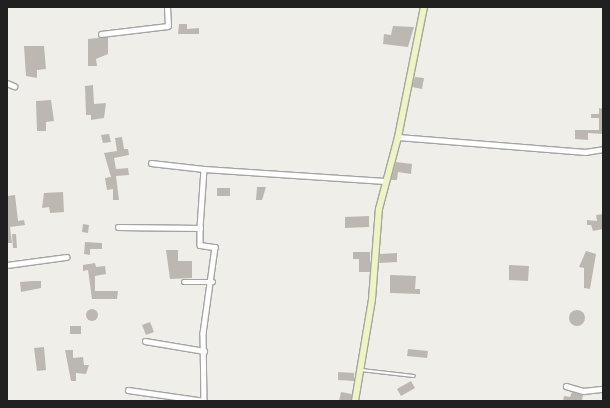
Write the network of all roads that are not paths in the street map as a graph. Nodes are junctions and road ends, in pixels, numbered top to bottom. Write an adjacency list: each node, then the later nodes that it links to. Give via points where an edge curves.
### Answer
1 (167, 7): 3 (street, via 168,26)
2 (424, 7): 6 (street)
3 (101, 34)
4 (7, 83): 5 (street)
5 (14, 86)
6 (398, 137): 7 (street, via 585,152); 10 (street)
7 (603, 148)
8 (151, 162): 9 (street)
9 (204, 170): 10 (street); 12 (street)
10 (385, 181): 19 (street, via 379,209 372,299)
11 (118, 227): 12 (street)
12 (200, 228): 16 (street, via 200,245 215,247)
13 (66, 257): 14 (street)
14 (7, 265)
15 (184, 282): 16 (street)
16 (213, 282): 18 (street)
17 (145, 341): 18 (street)
18 (204, 350): 24 (street)
19 (360, 370): 20 (lane); 25 (street)
20 (414, 376)
21 (566, 386): 22 (street, via 584,391)
22 (603, 389)
23 (128, 390): 24 (street)
24 (204, 401)
25 (355, 401)

